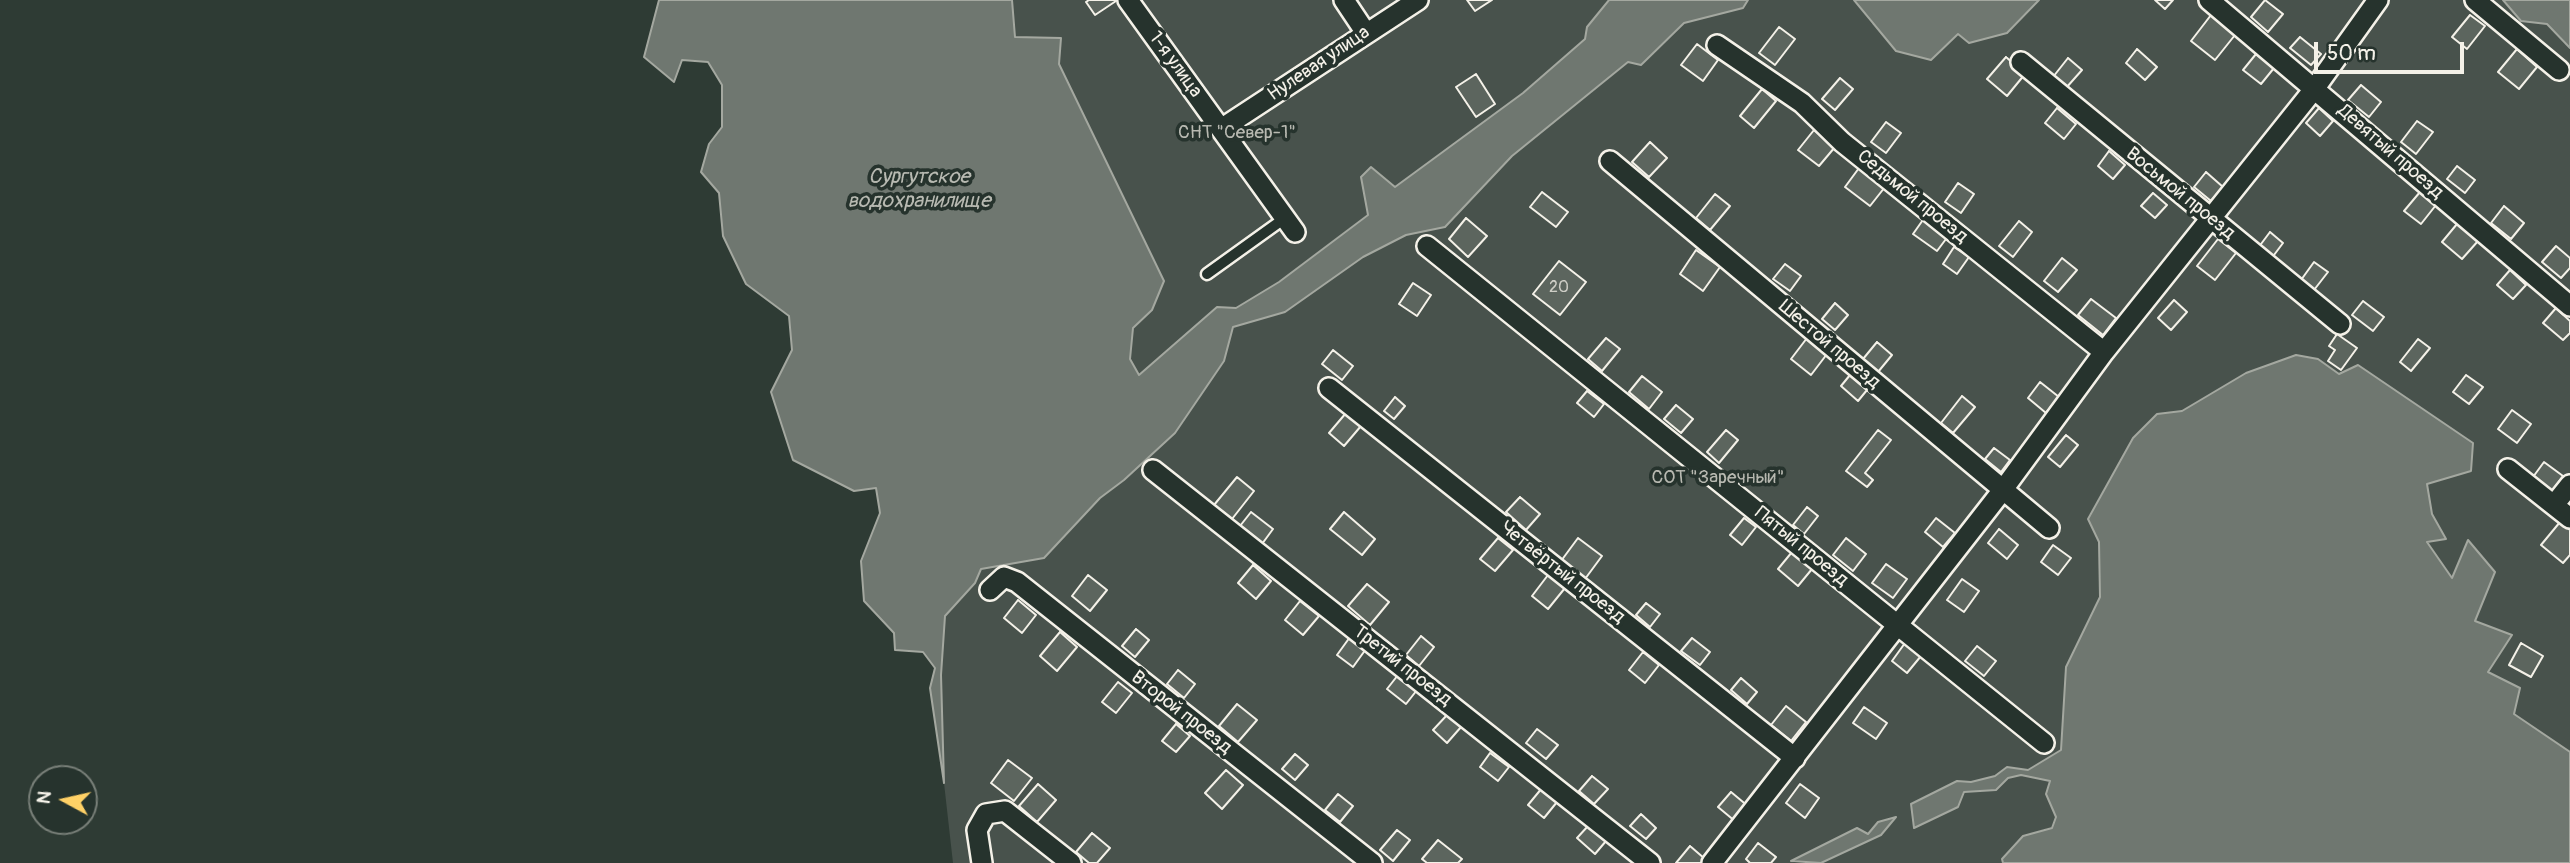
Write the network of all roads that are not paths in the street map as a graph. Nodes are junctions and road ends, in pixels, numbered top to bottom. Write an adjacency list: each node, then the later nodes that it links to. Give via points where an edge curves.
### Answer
1 (1128, 0): 12 (street, 1-я улица)
2 (1344, 0): 7 (street)
3 (1418, 0): 7 (street, Нулевая улица)
4 (2209, 0): 11 (street, Девятый проезд)
5 (2378, 0): 11 (street)
6 (2475, 0): 10 (street)
7 (1366, 33): 12 (street, Нулевая улица)
8 (1717, 45): 20 (street, Седьмой проезд, via 1801,103 1842,142)
9 (2021, 62): 14 (street, Восьмой проезд)
10 (2559, 70)
11 (2315, 88): 14 (street); 18 (street, Девятый проезд)
12 (1221, 129): 15 (street, 1-я улица)
13 (1610, 161): 25 (street, Шестой проезд)
14 (2211, 221): 19 (street, Восьмой проезд); 20 (street)
15 (1290, 225): 17 (lane)
16 (1427, 246): 30 (street, Пятый проезд)
17 (1207, 274)
18 (2570, 306)
19 (2340, 324)
20 (2104, 352): 25 (street)
21 (1329, 388): 32 (street, Четвёртый проезд)
22 (2508, 469): 26 (street)
23 (1153, 470): 36 (street, Третий проезд)
24 (2570, 485): 26 (street)
25 (2002, 491): 28 (street, Шестой проезд); 30 (street)
26 (2554, 506): 27 (street)
27 (2570, 518)
28 (2049, 528)
29 (990, 590): 35 (street, Второй проезд, via 1004,577 1017,582)
30 (1898, 625): 31 (street, Пятый проезд); 32 (street)
31 (2044, 743)
32 (1795, 758): 37 (street)
33 (982, 863): 34 (street, via 977,830 986,814 1005,811)
34 (1071, 863)
35 (1372, 863)
36 (1650, 863)
37 (1712, 863)

